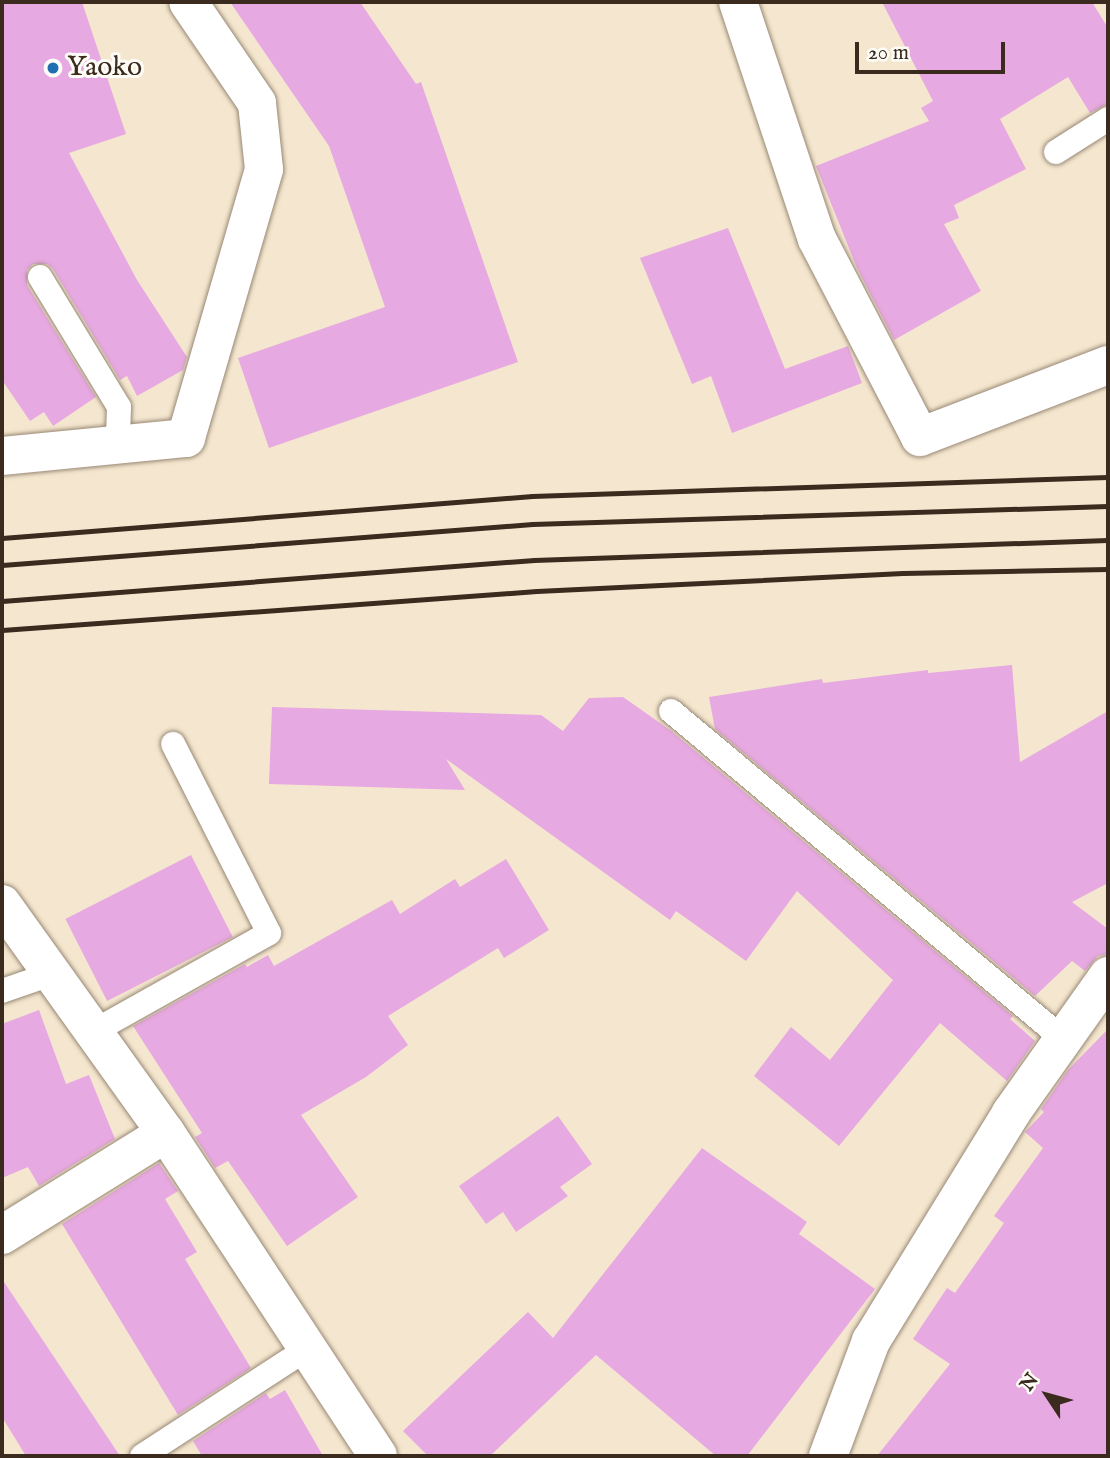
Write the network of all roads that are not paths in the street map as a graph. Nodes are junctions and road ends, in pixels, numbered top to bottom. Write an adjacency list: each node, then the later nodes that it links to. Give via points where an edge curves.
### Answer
1 (188, 2): 7 (street, via 257,103 264,169 186,438)
2 (738, 2): 6 (street, via 817,239 920,437)
3 (1108, 119): 4 (lane)
4 (1056, 152)
5 (40, 277): 7 (lane, via 119,407)
6 (1108, 365)
7 (118, 445): 8 (street)
8 (2, 456)
9 (671, 711): 16 (lane)
10 (173, 744): 15 (lane, via 269,933)
11 (2, 904): 12 (street)
12 (51, 974): 14 (lane); 15 (street)
13 (1108, 976): 16 (street)
14 (2, 991)
15 (91, 1033): 17 (street)
16 (1062, 1038): 22 (street, via 871,1341)
17 (166, 1133): 18 (street); 19 (street)
18 (2, 1235)
19 (307, 1349): 20 (lane); 21 (street)
20 (142, 1456)
21 (378, 1456)
22 (828, 1456)

